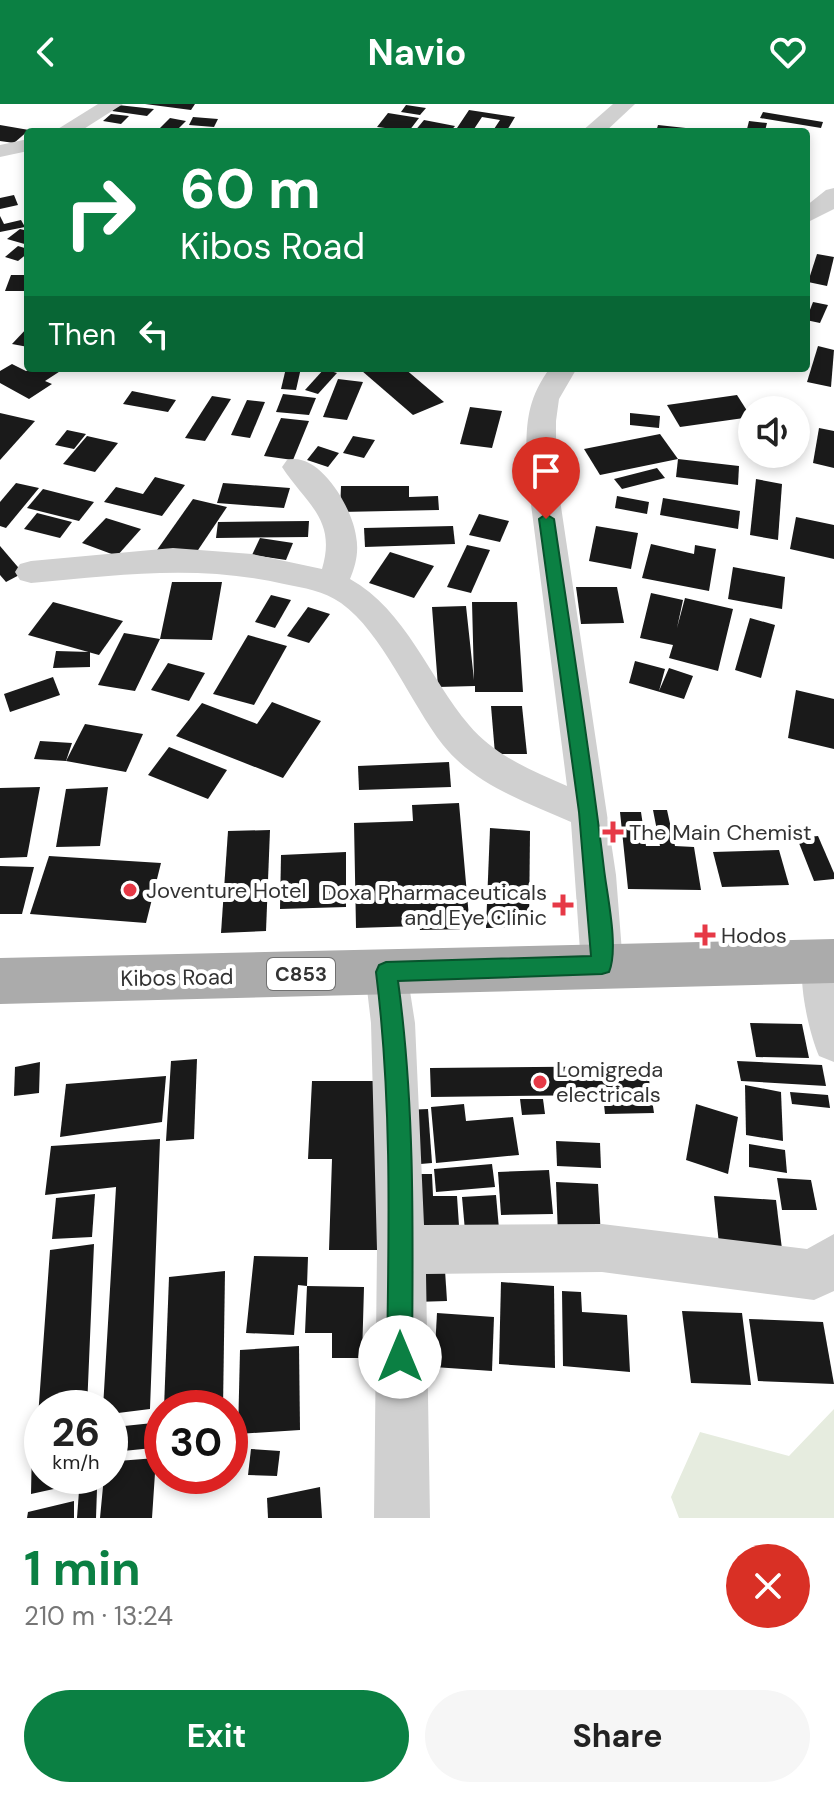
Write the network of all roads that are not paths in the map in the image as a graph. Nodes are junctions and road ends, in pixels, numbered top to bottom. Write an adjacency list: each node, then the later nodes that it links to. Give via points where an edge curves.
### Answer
1 (113, 104): 3 (street)
2 (625, 104): 4 (street)
3 (71, 128)
4 (597, 128)
5 (24, 146): 6 (street)
6 (0, 151)
7 (834, 195): 8 (street)
8 (818, 216)
9 (561, 372): 13 (street, via 546,396 541,428 546,519)
10 (297, 467): 12 (street, via 338,522 342,565)
11 (31, 572): 12 (street, via 173,559 252,565)
12 (332, 583): 13 (street, via 372,612 456,735 482,761)
13 (588, 812): 15 (street)
14 (828, 961): 15 (main road, Kibos Road / C853); 18 (street)
15 (602, 965): 16 (main road, Kibos Road / C853)
16 (386, 972): 17 (main road, Kibos Road / C853); 19 (street, via 393,1023)
17 (0, 981)
18 (834, 1041)
19 (401, 1250): 20 (street, via 602,1248 814,1275); 21 (street)
20 (834, 1259)
21 (402, 1518)

